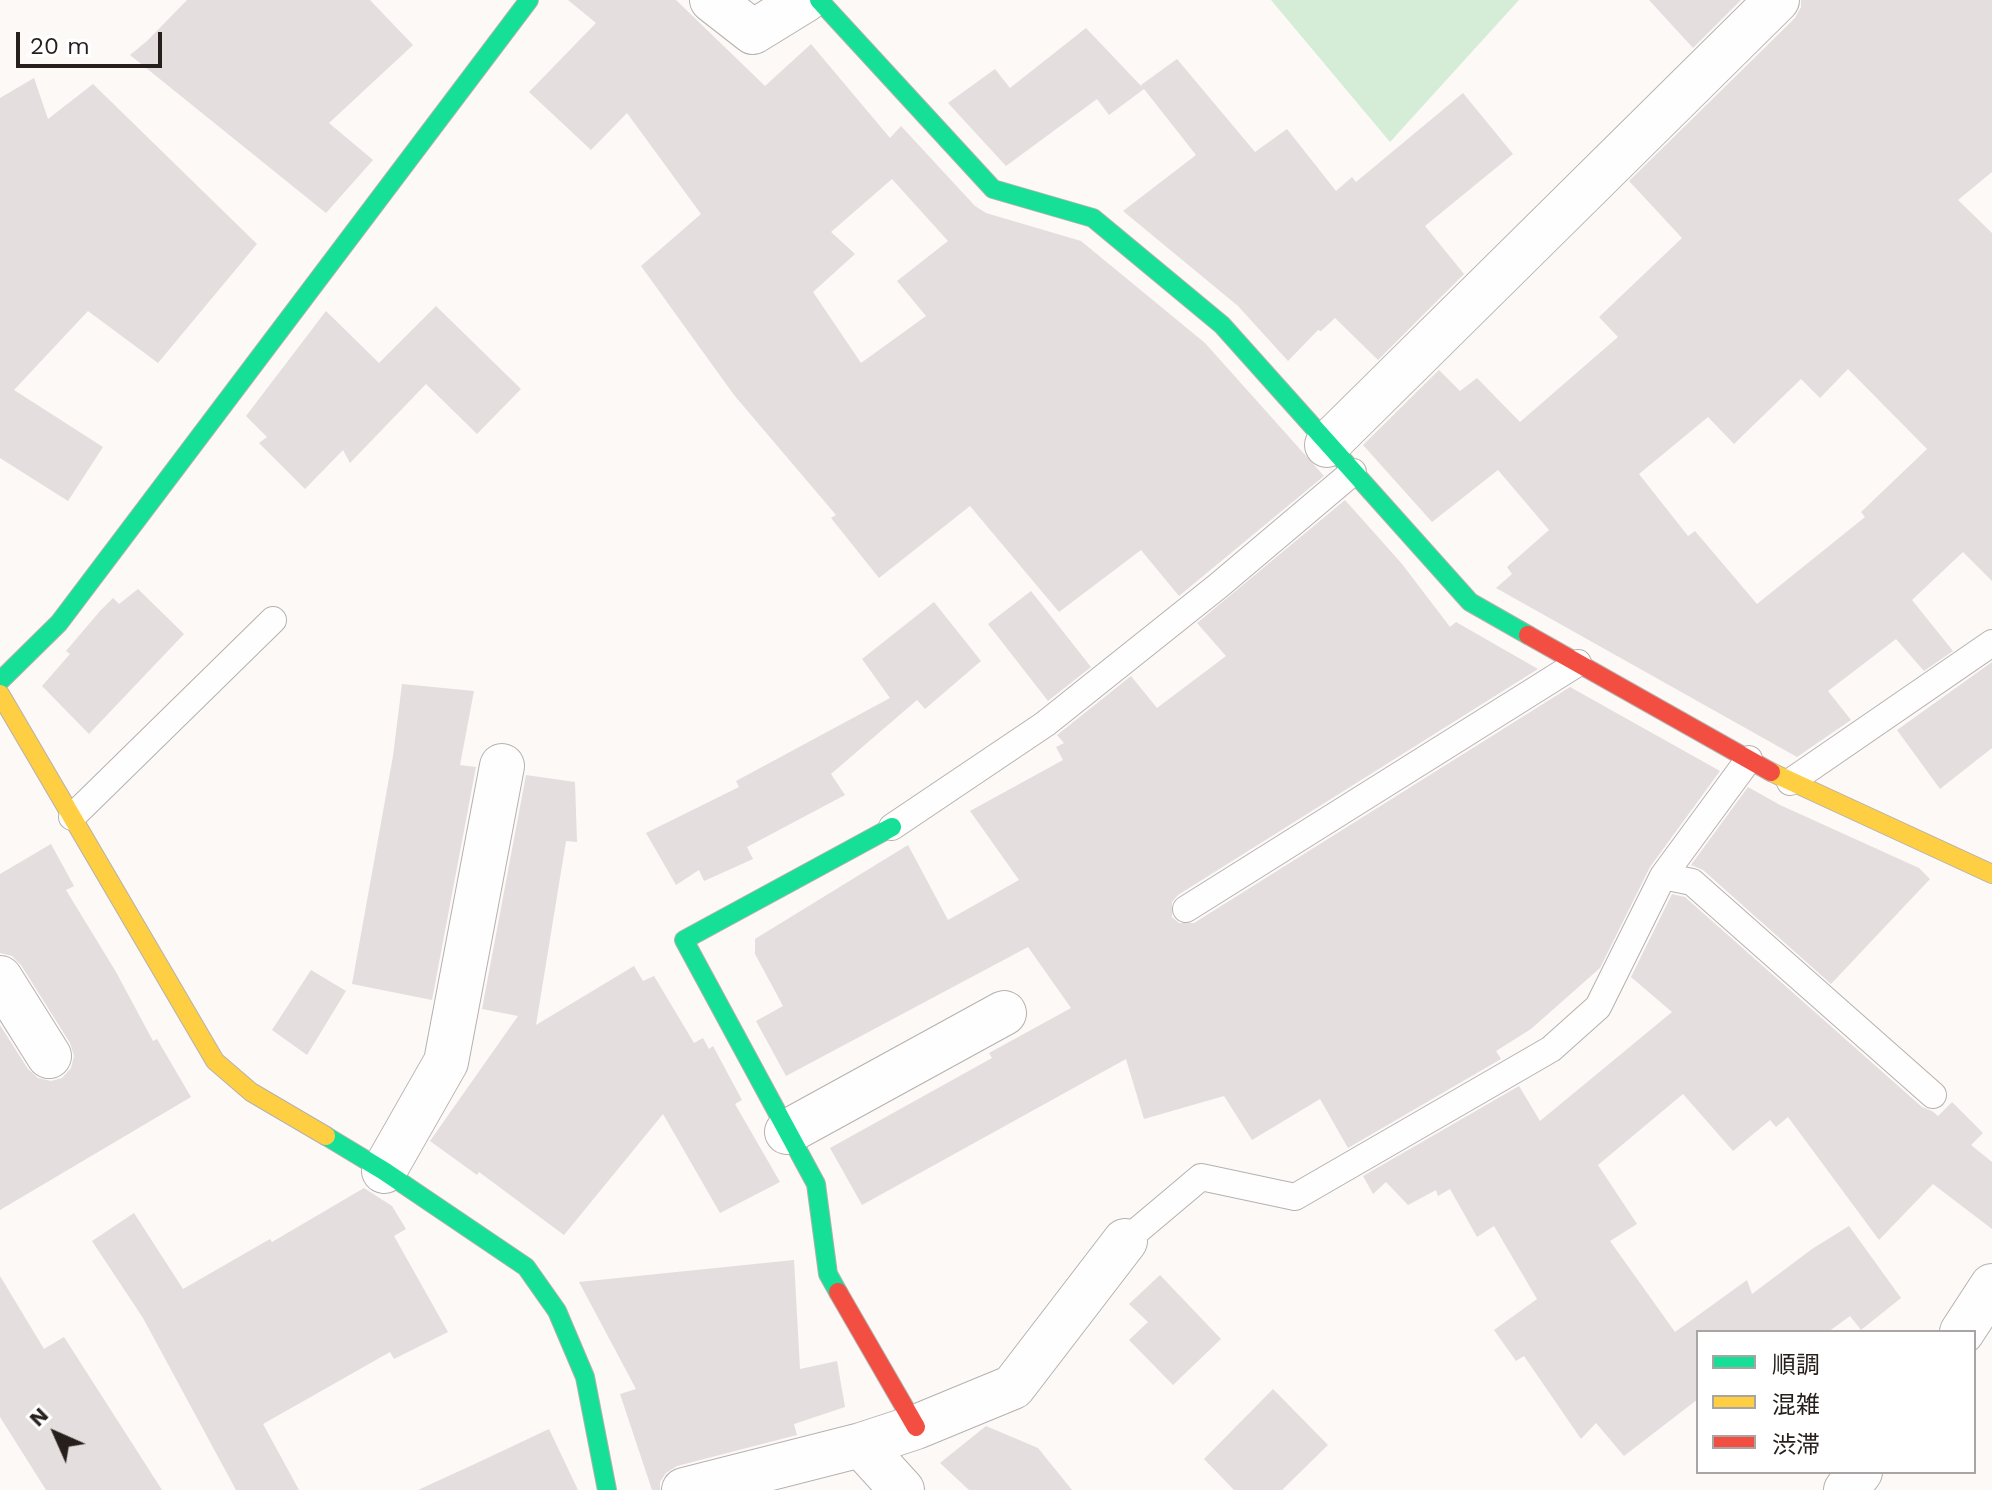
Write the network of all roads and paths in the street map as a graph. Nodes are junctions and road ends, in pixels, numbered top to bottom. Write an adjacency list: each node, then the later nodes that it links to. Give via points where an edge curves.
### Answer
1 (529, 0): 10 (street, via 59,623)
2 (712, 0): 3 (street, via 753,32)
3 (805, 0)
4 (819, 0): 6 (street, via 993,189 1093,218 1222,325)
5 (1777, 0): 6 (street)
6 (1340, 458): 9 (street, via 1470,602); 16 (lane, via 1218,586 1045,724)
7 (273, 620): 15 (lane)
8 (1992, 643): 14 (lane)
9 (1578, 663): 12 (street); 19 (lane)
10 (0, 681)
11 (0, 694): 15 (street)
12 (1749, 759): 14 (street); 18 (lane)
13 (502, 766): 25 (street, via 446,1062)
14 (1790, 782): 17 (street)
15 (72, 817): 25 (street, via 215,1061 251,1092)
16 (892, 827): 24 (street, via 684,940)
17 (1992, 874)
18 (1663, 876): 23 (lane, via 1692,882); 26 (lane, via 1598,1007 1551,1049 1295,1197 1201,1177)
19 (1186, 909)
20 (0, 978): 22 (street)
21 (1004, 1013): 24 (street)
22 (49, 1056)
23 (1933, 1095)
24 (787, 1132): 29 (street, via 816,1184 828,1274)
25 (384, 1171): 32 (street, via 526,1267 557,1311 585,1377)
26 (1125, 1241): 29 (street, via 1013,1387)
27 (1992, 1286): 28 (street)
28 (1963, 1330)
29 (916, 1427): 30 (street)
30 (861, 1445): 33 (street); 34 (street)
31 (1858, 1474): 35 (street)
32 (607, 1490)
33 (684, 1490)
34 (902, 1490)
35 (1846, 1490)

